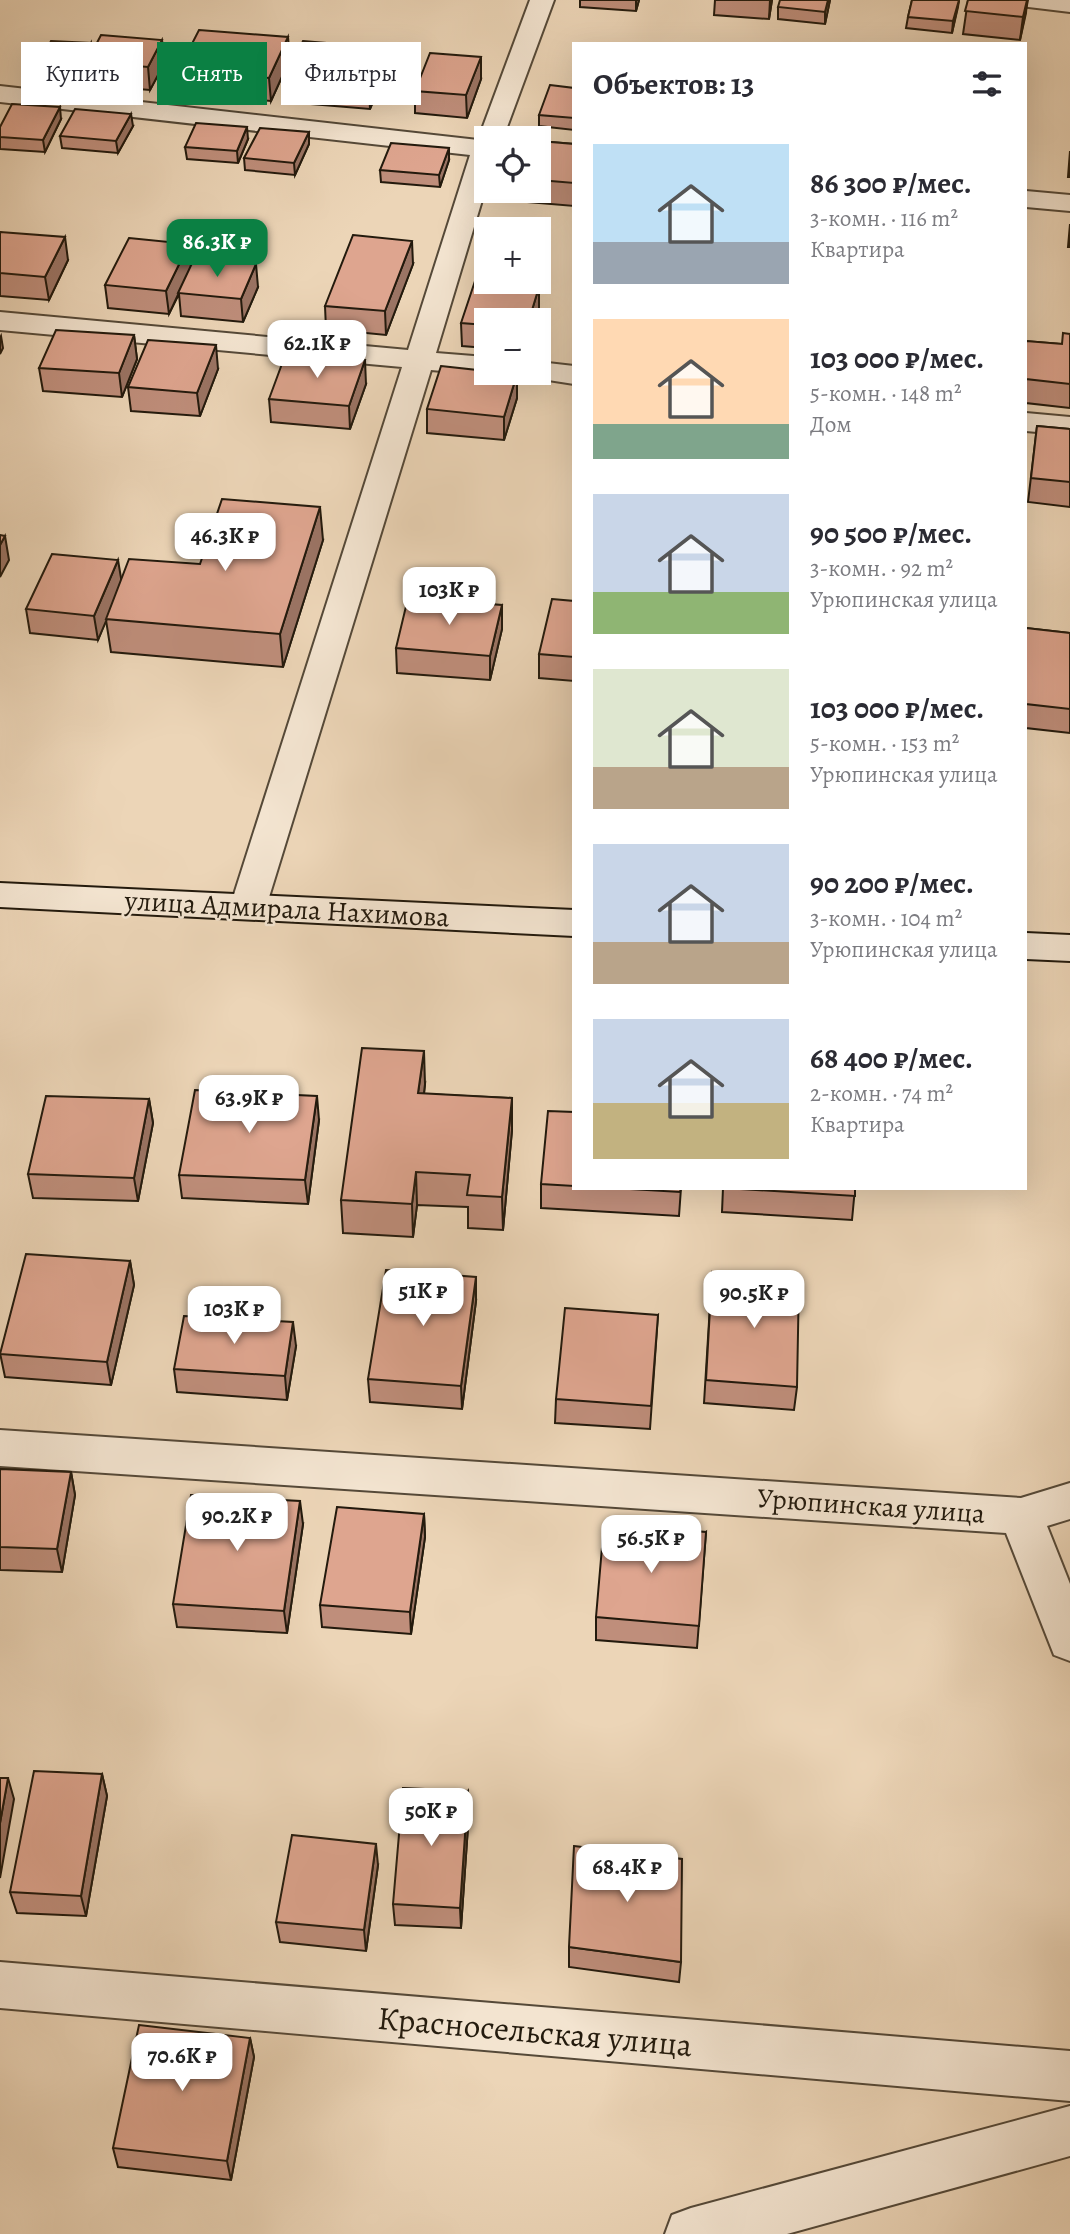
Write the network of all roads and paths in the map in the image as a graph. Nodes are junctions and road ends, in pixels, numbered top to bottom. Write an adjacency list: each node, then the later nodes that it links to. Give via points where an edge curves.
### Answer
1 (542, 0): 5 (street)
2 (1020, 0): 3 (street)
3 (1070, 5)
4 (0, 94): 6 (street)
5 (495, 126)
6 (474, 145)
7 (474, 187): 11 (street)
8 (1027, 199): 9 (street)
9 (1070, 203)
10 (0, 321): 11 (street)
11 (419, 359): 12 (street); 18 (street)
12 (474, 365)
13 (551, 372): 14 (street)
14 (572, 375)
15 (1027, 422): 16 (street)
16 (1070, 426)
17 (0, 895): 18 (street, улица Адмирала Нахимова)
18 (248, 907): 19 (street, улица Адмирала Нахимова)
19 (572, 923)
20 (1027, 946): 21 (street)
21 (1070, 948)
22 (0, 1448): 24 (street, Урюпинская улица)
23 (1070, 1501): 24 (street, Урюпинская улица)
24 (1021, 1516): 25 (street)
25 (1070, 1641)
26 (0, 1985): 27 (street, Красносельская улица)
27 (1070, 2076)
28 (1070, 2131): 29 (street)
29 (691, 2234)

